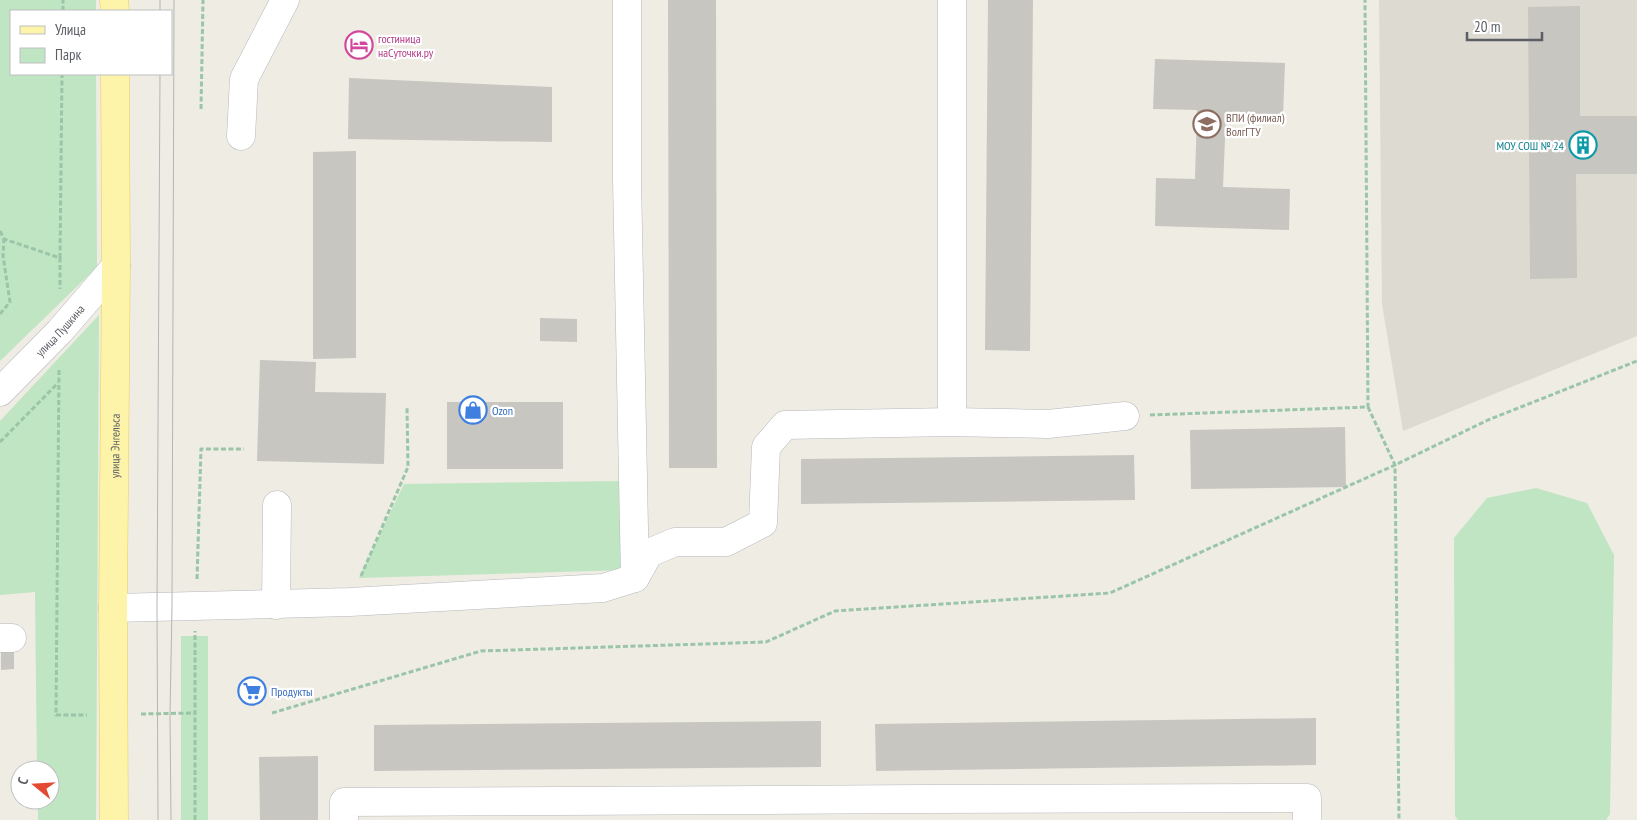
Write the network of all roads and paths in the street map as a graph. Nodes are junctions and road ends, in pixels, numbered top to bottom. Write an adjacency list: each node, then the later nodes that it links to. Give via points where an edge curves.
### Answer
1 (203, 0): 8 (path)
2 (285, 0): 9 (street, via 244,79)
3 (627, 0): 26 (street)
4 (952, 0): 22 (street)
5 (1365, 0): 20 (path)
6 (62, 75): 12 (path)
7 (115, 75): 13 (main road, улица Энгельса)
8 (200, 109)
9 (241, 136)
10 (0, 231): 11 (path)
11 (4, 239): 12 (path); 14 (path, via 3,256 10,302)
12 (60, 258): 15 (path)
13 (116, 266): 15 (street, улица Пушкина); 29 (main road, улица Энгельса)
14 (0, 314)
15 (60, 331): 17 (path); 18 (street, улица Пушкина)
16 (1637, 361): 24 (path, via 1488,420)
17 (58, 383): 23 (path); 33 (path, via 56,715)
18 (0, 392)
19 (408, 407): 27 (path, via 408,467)
20 (1368, 407): 21 (path); 24 (path)
21 (1125, 416): 22 (street, via 1048,424)
22 (952, 422): 26 (street, via 785,425 766,447 763,523 726,542 675,542 649,553)
23 (0, 442)
24 (1395, 465): 31 (path, via 1110,593 835,610 766,642 481,651); 39 (path)
25 (277, 505): 28 (street)
26 (635, 578): 27 (street, via 603,588)
27 (350, 602): 28 (street)
28 (276, 605): 29 (street)
29 (114, 608): 36 (main road, улица Энгельса)
30 (195, 713): 32 (path)
31 (272, 713)
32 (141, 714)
33 (87, 715)
34 (540, 810): 35 (street); 37 (street, via 344,802)
35 (1073, 810): 38 (street, via 1307,798)
36 (114, 820)
37 (344, 820)
38 (1307, 820)
39 (1399, 820)

